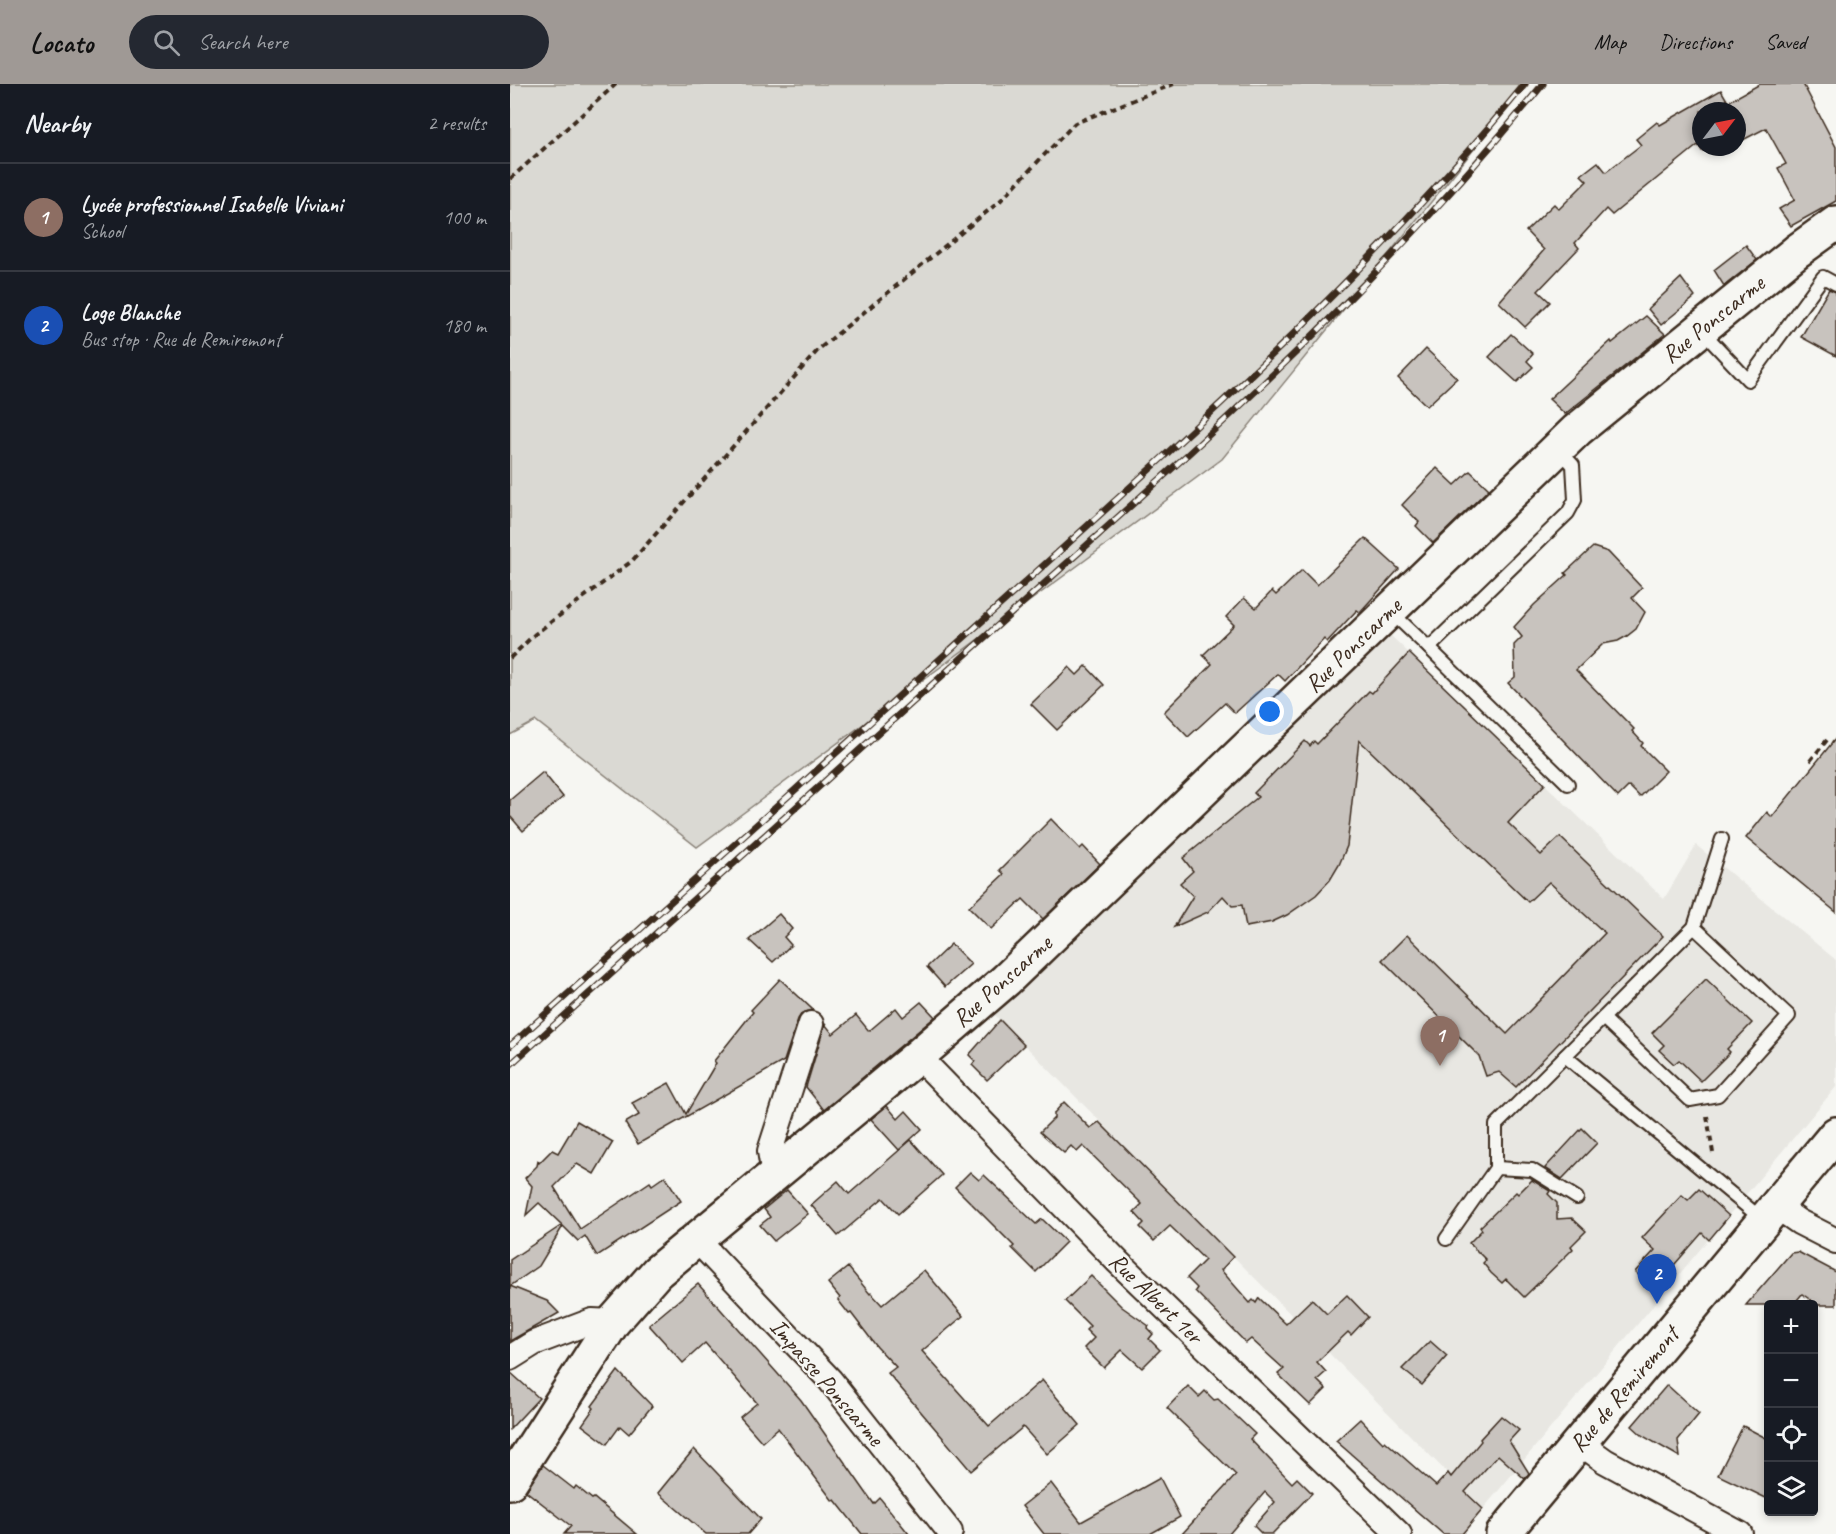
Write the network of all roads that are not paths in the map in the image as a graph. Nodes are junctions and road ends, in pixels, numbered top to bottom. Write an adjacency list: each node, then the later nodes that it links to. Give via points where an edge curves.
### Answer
1 (1836, 223): 3 (street, Rue Ponscarme)
2 (1836, 284): 3 (lane, via 1823,277 1748,380)
3 (1701, 329): 4 (street, Rue Ponscarme)
4 (1557, 448): 5 (street, Rue Ponscarme); 6 (lane, via 1573,465 1575,500 1568,513)
5 (1389, 610): 6 (lane); 12 (street, Rue Ponscarme, via 1006,980)
6 (1429, 648): 7 (lane)
7 (1568, 784)
8 (1722, 839): 9 (lane)
9 (1694, 927): 10 (lane); 10 (lane, via 1789,1016 1718,1095 1690,1100)
10 (1603, 1018): 13 (lane)
11 (811, 1024): 16 (street, via 770,1151)
12 (918, 1056): 16 (street, Rue Ponscarme); 27 (street, Rue Albert 1er, via 1118,1262)
13 (1565, 1056): 15 (lane, via 1496,1125); 18 (lane, via 1713,1179)
14 (1836, 1134): 18 (street, Rue de Remiremont)
15 (1496, 1168): 17 (lane, via 1532,1170); 20 (lane)
16 (774, 1174): 19 (street, Rue Ponscarme)
17 (1577, 1198)
18 (1770, 1214): 21 (street, via 1799,1222); 24 (street, Rue de Remiremont)
19 (696, 1239): 22 (street, Rue Ponscarme, via 657,1272); 26 (street, Impasse Ponscarme, via 830,1380)
20 (1446, 1239)
21 (1836, 1241)
22 (613, 1322): 23 (street, via 592,1321 534,1343); 25 (street, Rue Ponscarme)
23 (510, 1358)
24 (1580, 1443): 28 (street, Rue de Remiremont); 29 (street, via 1605,1461)
25 (510, 1482)
26 (950, 1532)
27 (1399, 1534)
28 (1503, 1534)
29 (1740, 1534)

